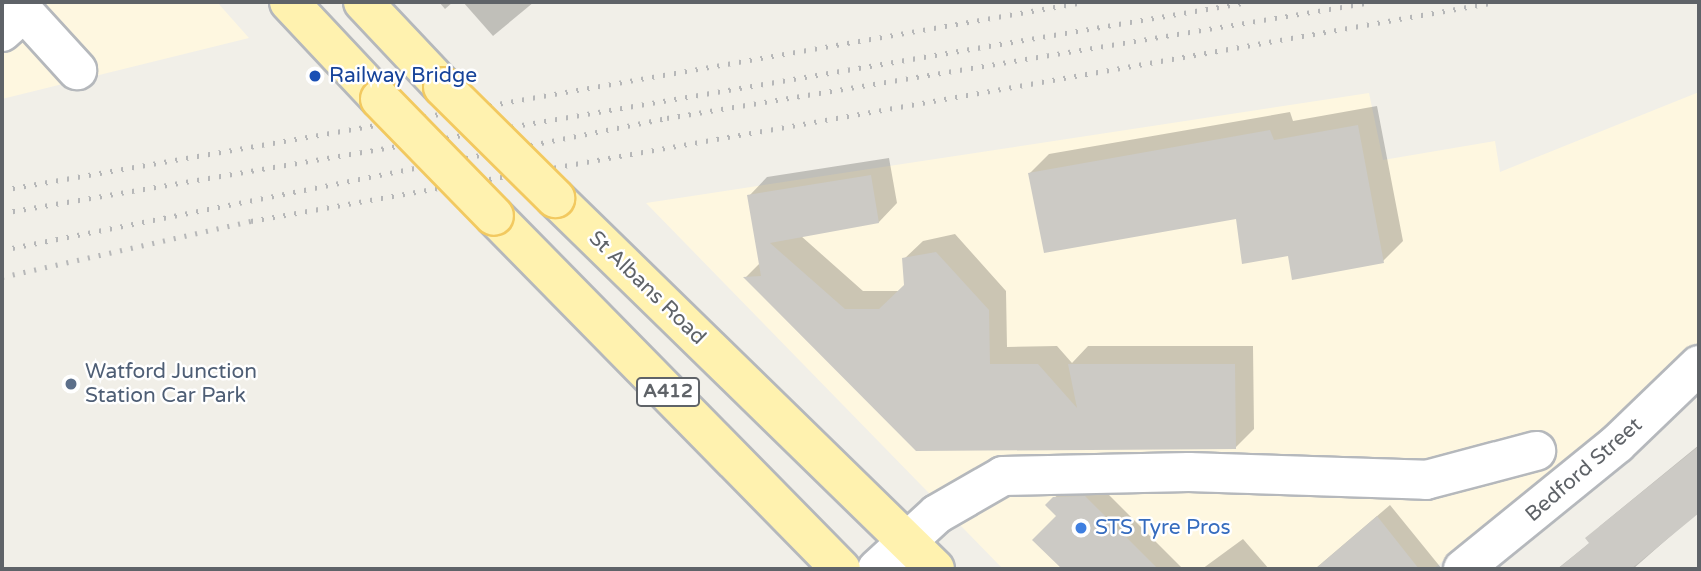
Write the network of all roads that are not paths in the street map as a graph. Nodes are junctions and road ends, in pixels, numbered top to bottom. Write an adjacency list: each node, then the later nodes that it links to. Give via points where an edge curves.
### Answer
1 (289, 2): 8 (main road, A412, bridge)
2 (363, 2): 7 (main road, St Albans Road / A412, bridge, via 555,198)
3 (2, 32): 4 (street, via 24,12)
4 (77, 70)
5 (1699, 365): 11 (street, Bedford Street, via 1617,444)
6 (1536, 451): 7 (street, via 1426,480 1189,472 1003,476 937,514)
7 (907, 541): 9 (street); 10 (main road, St Albans Road / A412)
8 (841, 569)
9 (877, 569)
10 (935, 569)
11 (1463, 569)

